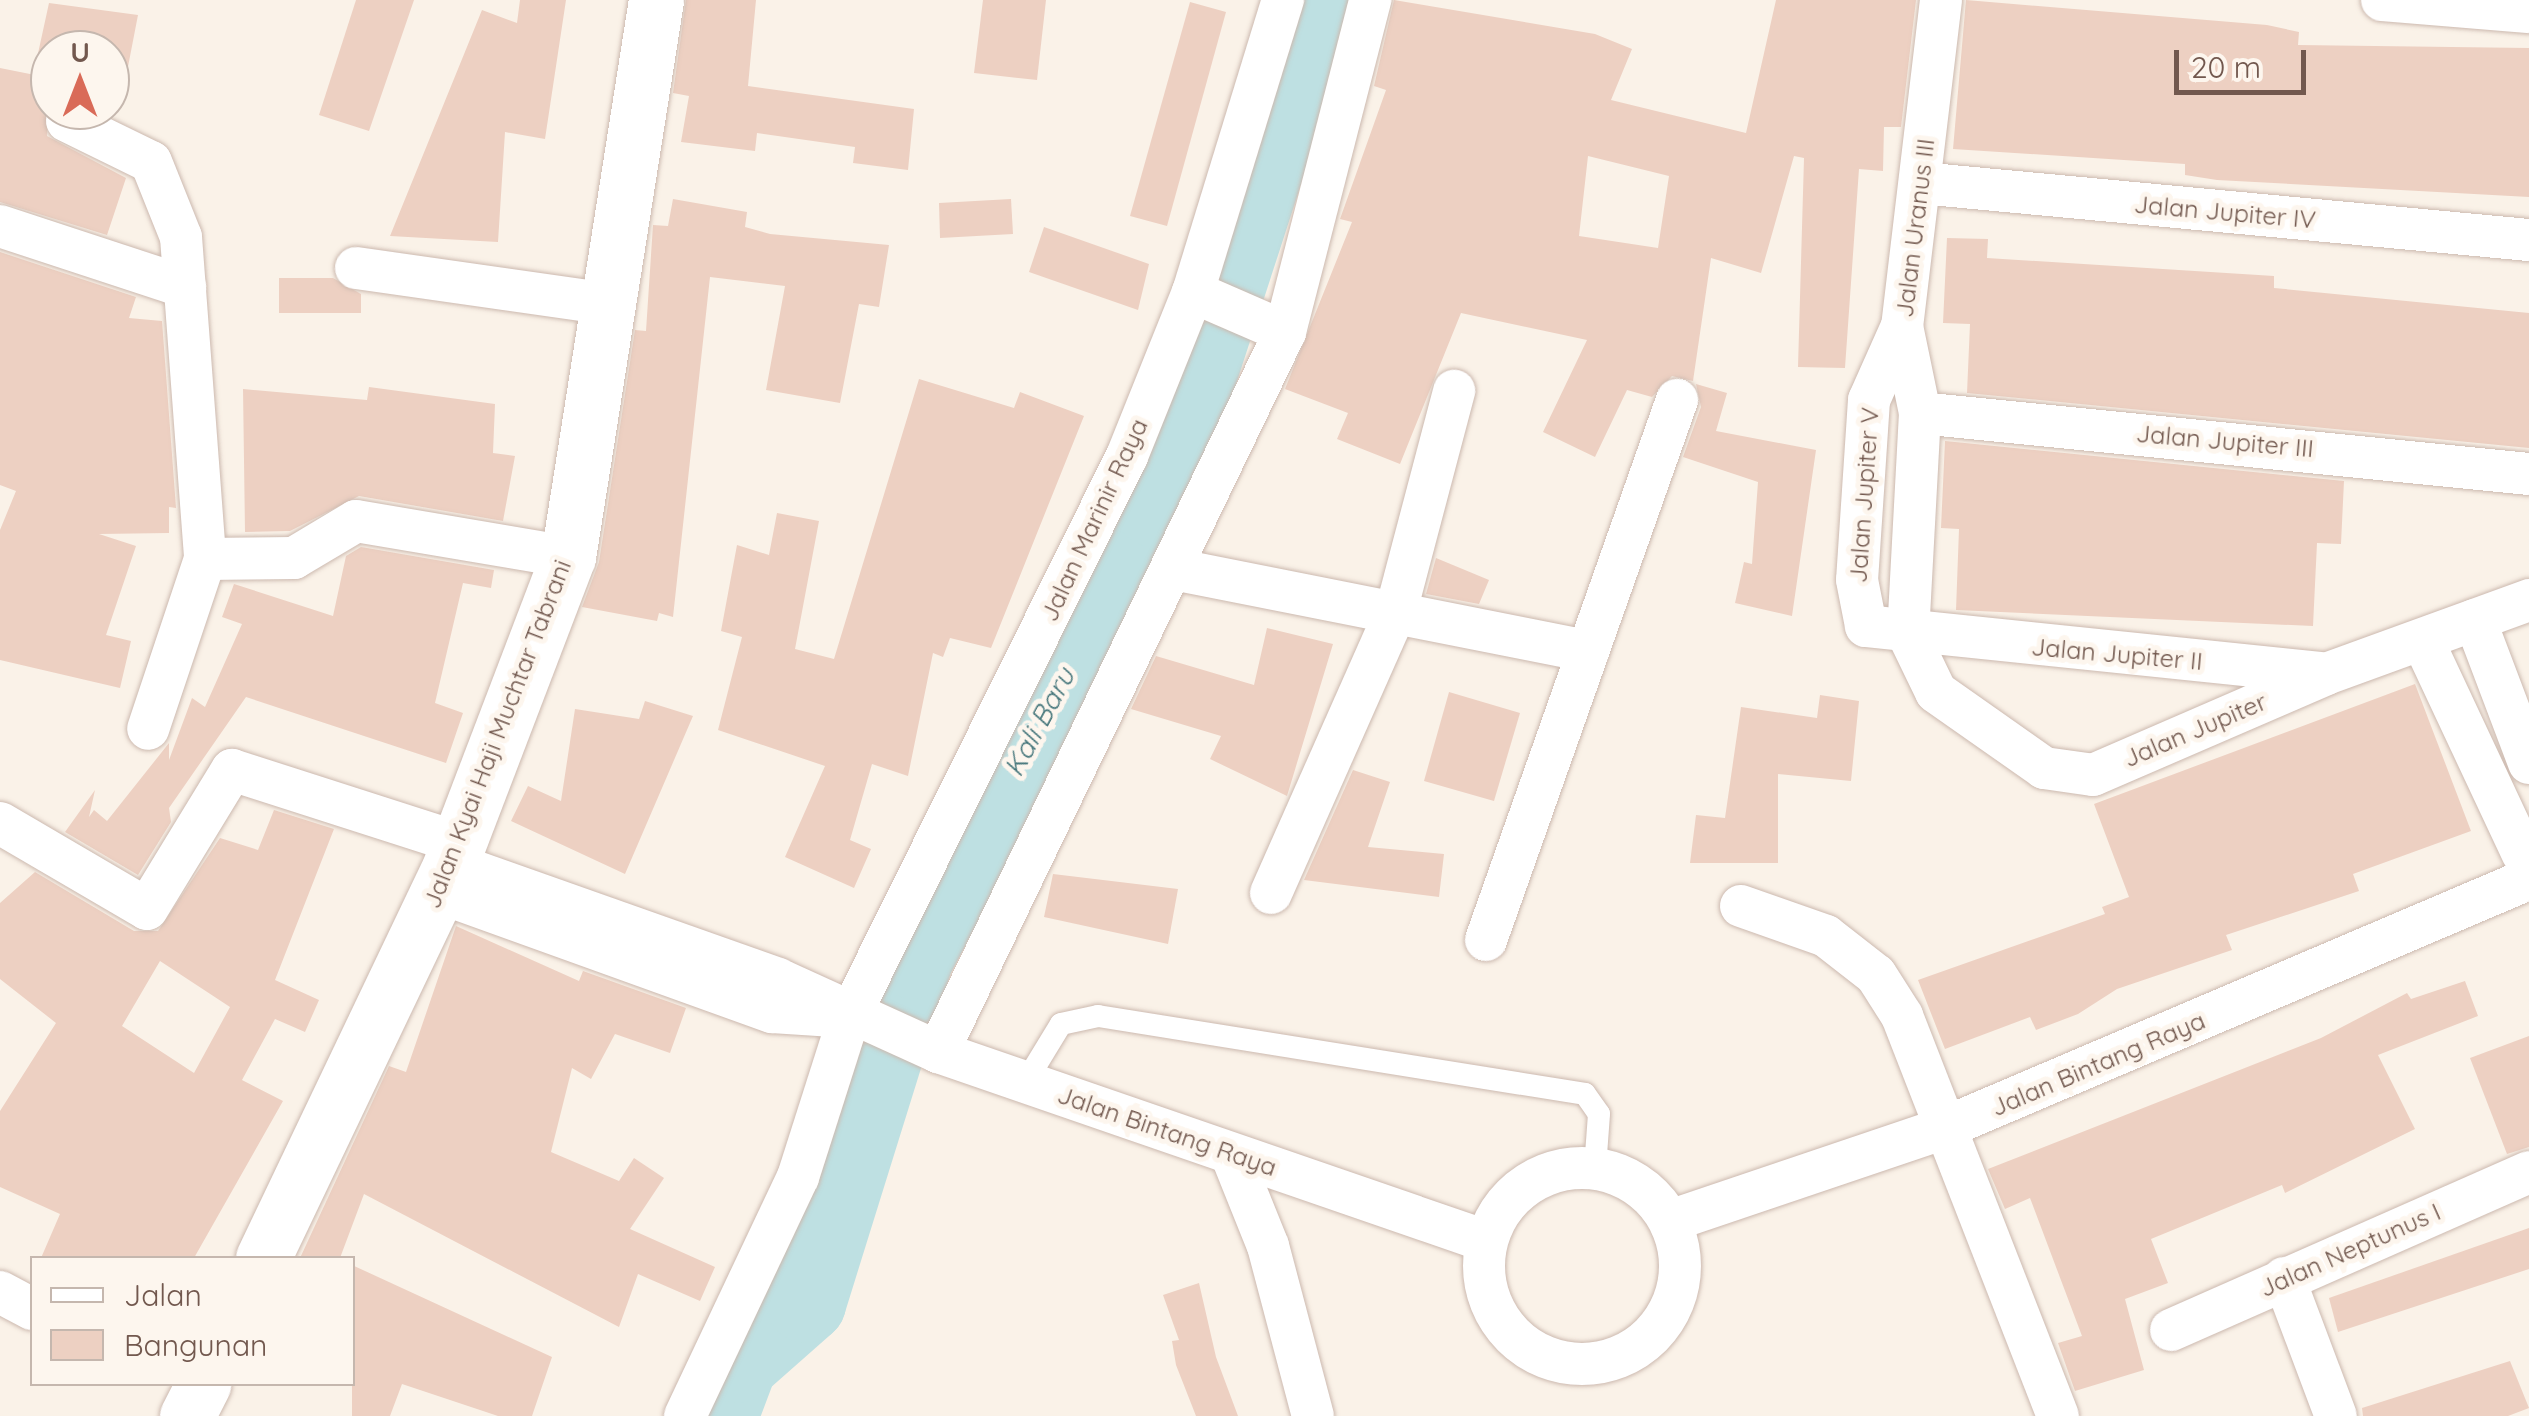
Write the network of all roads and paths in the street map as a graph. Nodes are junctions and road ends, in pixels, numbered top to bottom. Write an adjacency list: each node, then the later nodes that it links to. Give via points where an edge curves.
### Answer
1 (656, 0): 14 (street, Jalan Kyai Haji Muchtar Tabrani)
2 (1283, 0): 13 (street, Jalan Marinir Raya)
3 (1370, 0): 15 (street)
4 (1940, 0): 8 (street, Jalan Uranus III)
5 (2382, 0): 6 (street)
6 (2529, 12)
7 (85, 130): 12 (street, via 151,162 178,218)
8 (1920, 183): 10 (street, Jalan Jupiter IV); 16 (street, Jalan Uranus III)
9 (0, 226): 12 (street)
10 (2529, 240)
11 (356, 268): 14 (street)
12 (185, 286): 22 (street)
13 (1199, 294): 15 (street); 39 (street, Jalan Marinir Raya, via 1075,568)
14 (603, 303): 21 (street, Jalan Kyai Haji Muchtar Tabrani)
15 (1272, 325): 23 (street)
16 (1902, 326): 19 (street, Jalan Uranus III); 27 (street, Jalan Jupiter V, via 1868,400 1857,580 1866,626)
17 (1454, 391): 25 (street)
18 (1677, 400): 29 (street)
19 (1920, 413): 20 (street, Jalan Jupiter III); 27 (street, Jalan Uranus III)
20 (2529, 474)
21 (568, 557): 22 (street, via 356,521 294,558); 34 (street, Jalan Kyai Haji Muchtar Tabrani)
22 (205, 559): 31 (street)
23 (1173, 569): 25 (street); 40 (street)
24 (2529, 600): 26 (street, Jalan Jupiter)
25 (1396, 611): 29 (street); 36 (street)
26 (2474, 620): 28 (street, Jalan Jupiter); 32 (street)
27 (1908, 634): 30 (street, Jalan Jupiter II); 30 (street, Jalan Jupiter, via 1936,692 2044,768 2073,775 2093,775)
28 (2423, 641): 30 (street, Jalan Jupiter); 35 (street)
29 (1588, 651): 38 (street)
30 (2326, 674)
31 (148, 729)
32 (2529, 762)
33 (0, 823): 34 (street, Jalan Bintang Raya, via 147,909 232,770)
34 (449, 866): 39 (street, Jalan Bintang Raya, via 772,1012); 48 (street, Jalan Kyai Haji Muchtar Tabrani)
35 (2524, 871): 42 (street, Jalan Bintang Raya)
36 (1271, 893)
37 (1742, 906): 42 (street, via 1826,936 1876,975)
38 (1486, 940)
39 (853, 1019): 40 (street, Jalan Bintang Raya); 53 (street, Jalan Marinir Raya, via 798,1176)
40 (930, 1049): 41 (street, Jalan Bintang Raya)
41 (1025, 1083): 43 (street, Jalan Bintang Raya); 44 (lane, via 1061,1024 1098,1016 1586,1094 1599,1114)
42 (1944, 1128): 46 (street, Jalan Bintang Raya); 55 (street)
43 (1232, 1154): 47 (street, Jalan Bintang Raya); 54 (street)
44 (1595, 1168): 46 (street, via 1640,1184); 47 (street, via 1548,1173 1508,1200)
45 (2529, 1172): 49 (street, Jalan Neptunus I)
46 (1670, 1221): 47 (street, via 1681,1253 1665,1320 1610,1360 1542,1356 1513,1337 1484,1276)
47 (1486, 1242)
48 (263, 1256)
49 (2284, 1278): 52 (street, Jalan Neptunus I); 56 (street)
50 (0, 1292): 51 (street)
51 (30, 1308)
52 (2171, 1330)
53 (685, 1416)
54 (1313, 1416)
55 (2058, 1416)
56 (2336, 1416)

